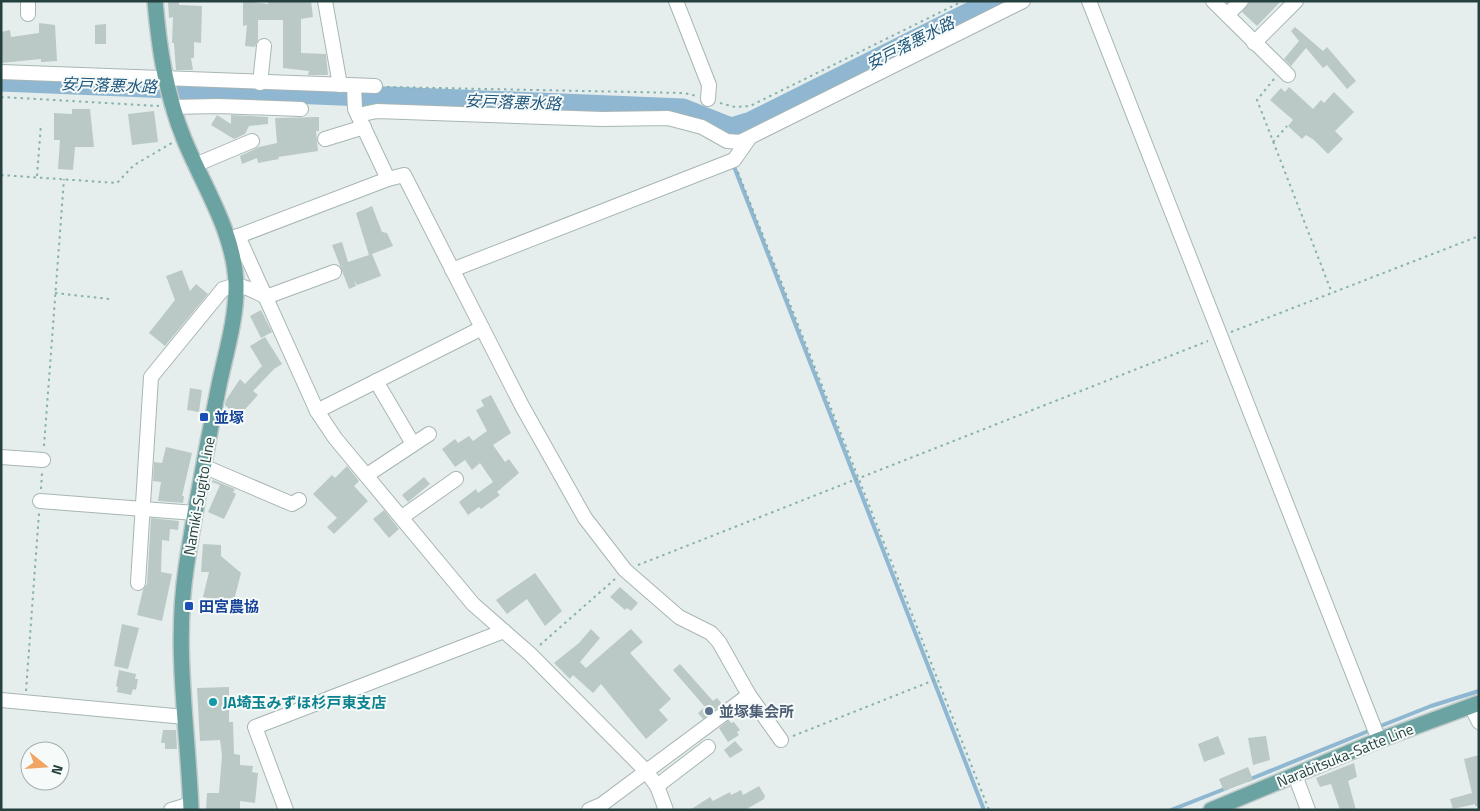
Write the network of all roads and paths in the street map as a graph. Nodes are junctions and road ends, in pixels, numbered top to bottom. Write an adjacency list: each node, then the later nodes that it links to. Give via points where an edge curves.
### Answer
1 (155, 1): 15 (main road)
2 (325, 1): 17 (street)
3 (676, 1): 21 (street, via 709,85)
4 (964, 1): 21 (path, via 750,106 735,107)
5 (1023, 1): 29 (street)
6 (1089, 1): 48 (street)
7 (1213, 1): 10 (street)
8 (1241, 1): 10 (street)
9 (1296, 1): 11 (street)
10 (1227, 16): 11 (street)
11 (1254, 43): 14 (street)
12 (264, 46): 16 (street)
13 (1, 72): 15 (street)
14 (1285, 72): 31 (path, via 1257,100)
15 (165, 78): 16 (street); 22 (main road, Namiki-Sugito Line)
16 (260, 83): 17 (street)
17 (340, 85): 18 (street)
18 (354, 86): 19 (street); 24 (street)
19 (375, 86): 21 (path, via 684,93)
20 (1, 97): 22 (path)
21 (708, 99)
22 (172, 107): 23 (street); 27 (main road, Namiki-Sugito Line)
23 (301, 109)
24 (359, 117): 28 (street); 29 (street, via 377,111 602,119 668,118 702,127 727,141); 37 (street)
25 (41, 124): 35 (path)
26 (1287, 126): 31 (path)
27 (183, 137): 33 (main road, Namiki-Sugito Line); 36 (path, via 148,154 117,183)
28 (325, 138)
29 (748, 140): 32 (street)
30 (252, 141): 33 (street)
31 (1272, 142): 44 (path)
32 (734, 160): 40 (street); 57 (path)
33 (195, 165): 39 (main road, Namiki-Sugito Line)
34 (1, 175): 35 (path)
35 (37, 178): 36 (path)
36 (64, 179): 43 (path)
37 (388, 179): 39 (street); 40 (street, via 404,175)
38 (1479, 236): 44 (path)
39 (233, 238): 42 (main road, Namiki-Sugito Line); 45 (street)
40 (452, 270): 47 (street)
41 (334, 272): 45 (street)
42 (236, 286): 45 (street); 55 (main road, Namiki-Sugito Line, via 234,314); 61 (street, via 223,289 151,377)
43 (56, 293): 46 (path); 54 (path)
44 (1332, 293): 48 (path)
45 (266, 297): 50 (street)
46 (109, 299)
47 (482, 328): 49 (street); 64 (street, via 585,518)
48 (1221, 336): 57 (path); 75 (street)
49 (376, 381): 50 (street); 52 (street)
50 (317, 411): 56 (street)
51 (429, 434): 52 (street)
52 (413, 444): 56 (street)
53 (1, 457): 54 (street)
54 (43, 460): 60 (path)
55 (203, 466): 59 (street, via 292,504); 62 (main road, Namiki-Sugito Line)
56 (367, 475): 63 (street)
57 (857, 478): 64 (path); 68 (path)
58 (456, 479): 63 (street)
59 (300, 500)
60 (40, 502): 61 (street); 71 (path)
61 (143, 509): 62 (street); 65 (street)
62 (195, 513): 73 (main road, Namiki-Sugito Line, via 185,571 182,615)
63 (402, 517): 66 (street, via 473,604)
64 (625, 570): 67 (path); 69 (street, via 679,617 711,633)
65 (138, 583)
66 (504, 631): 67 (street); 83 (street, via 255,727)
67 (530, 654): 78 (street)
68 (938, 678): 76 (path); 86 (path)
69 (748, 695): 76 (street); 78 (street)
70 (1, 700): 71 (street)
71 (25, 701): 73 (street)
72 (1475, 705): 74 (street); 75 (main road, Narabitsuka-Satte Line)
73 (185, 717): 81 (main road, Namiki-Sugito Line)
74 (1479, 722)
75 (1379, 738): 79 (main road, Narabitsuka-Satte Line)
76 (781, 740)
77 (708, 747): 80 (street)
78 (646, 771): 80 (street); 84 (street, via 601,805)
79 (1295, 775): 87 (main road, Narabitsuka-Satte Line); 88 (street)
80 (658, 786): 85 (street)
81 (191, 807): 82 (street)
82 (171, 810)
83 (286, 810)
84 (589, 810)
85 (666, 810)
86 (989, 810)
87 (1212, 810)
88 (1308, 810)

